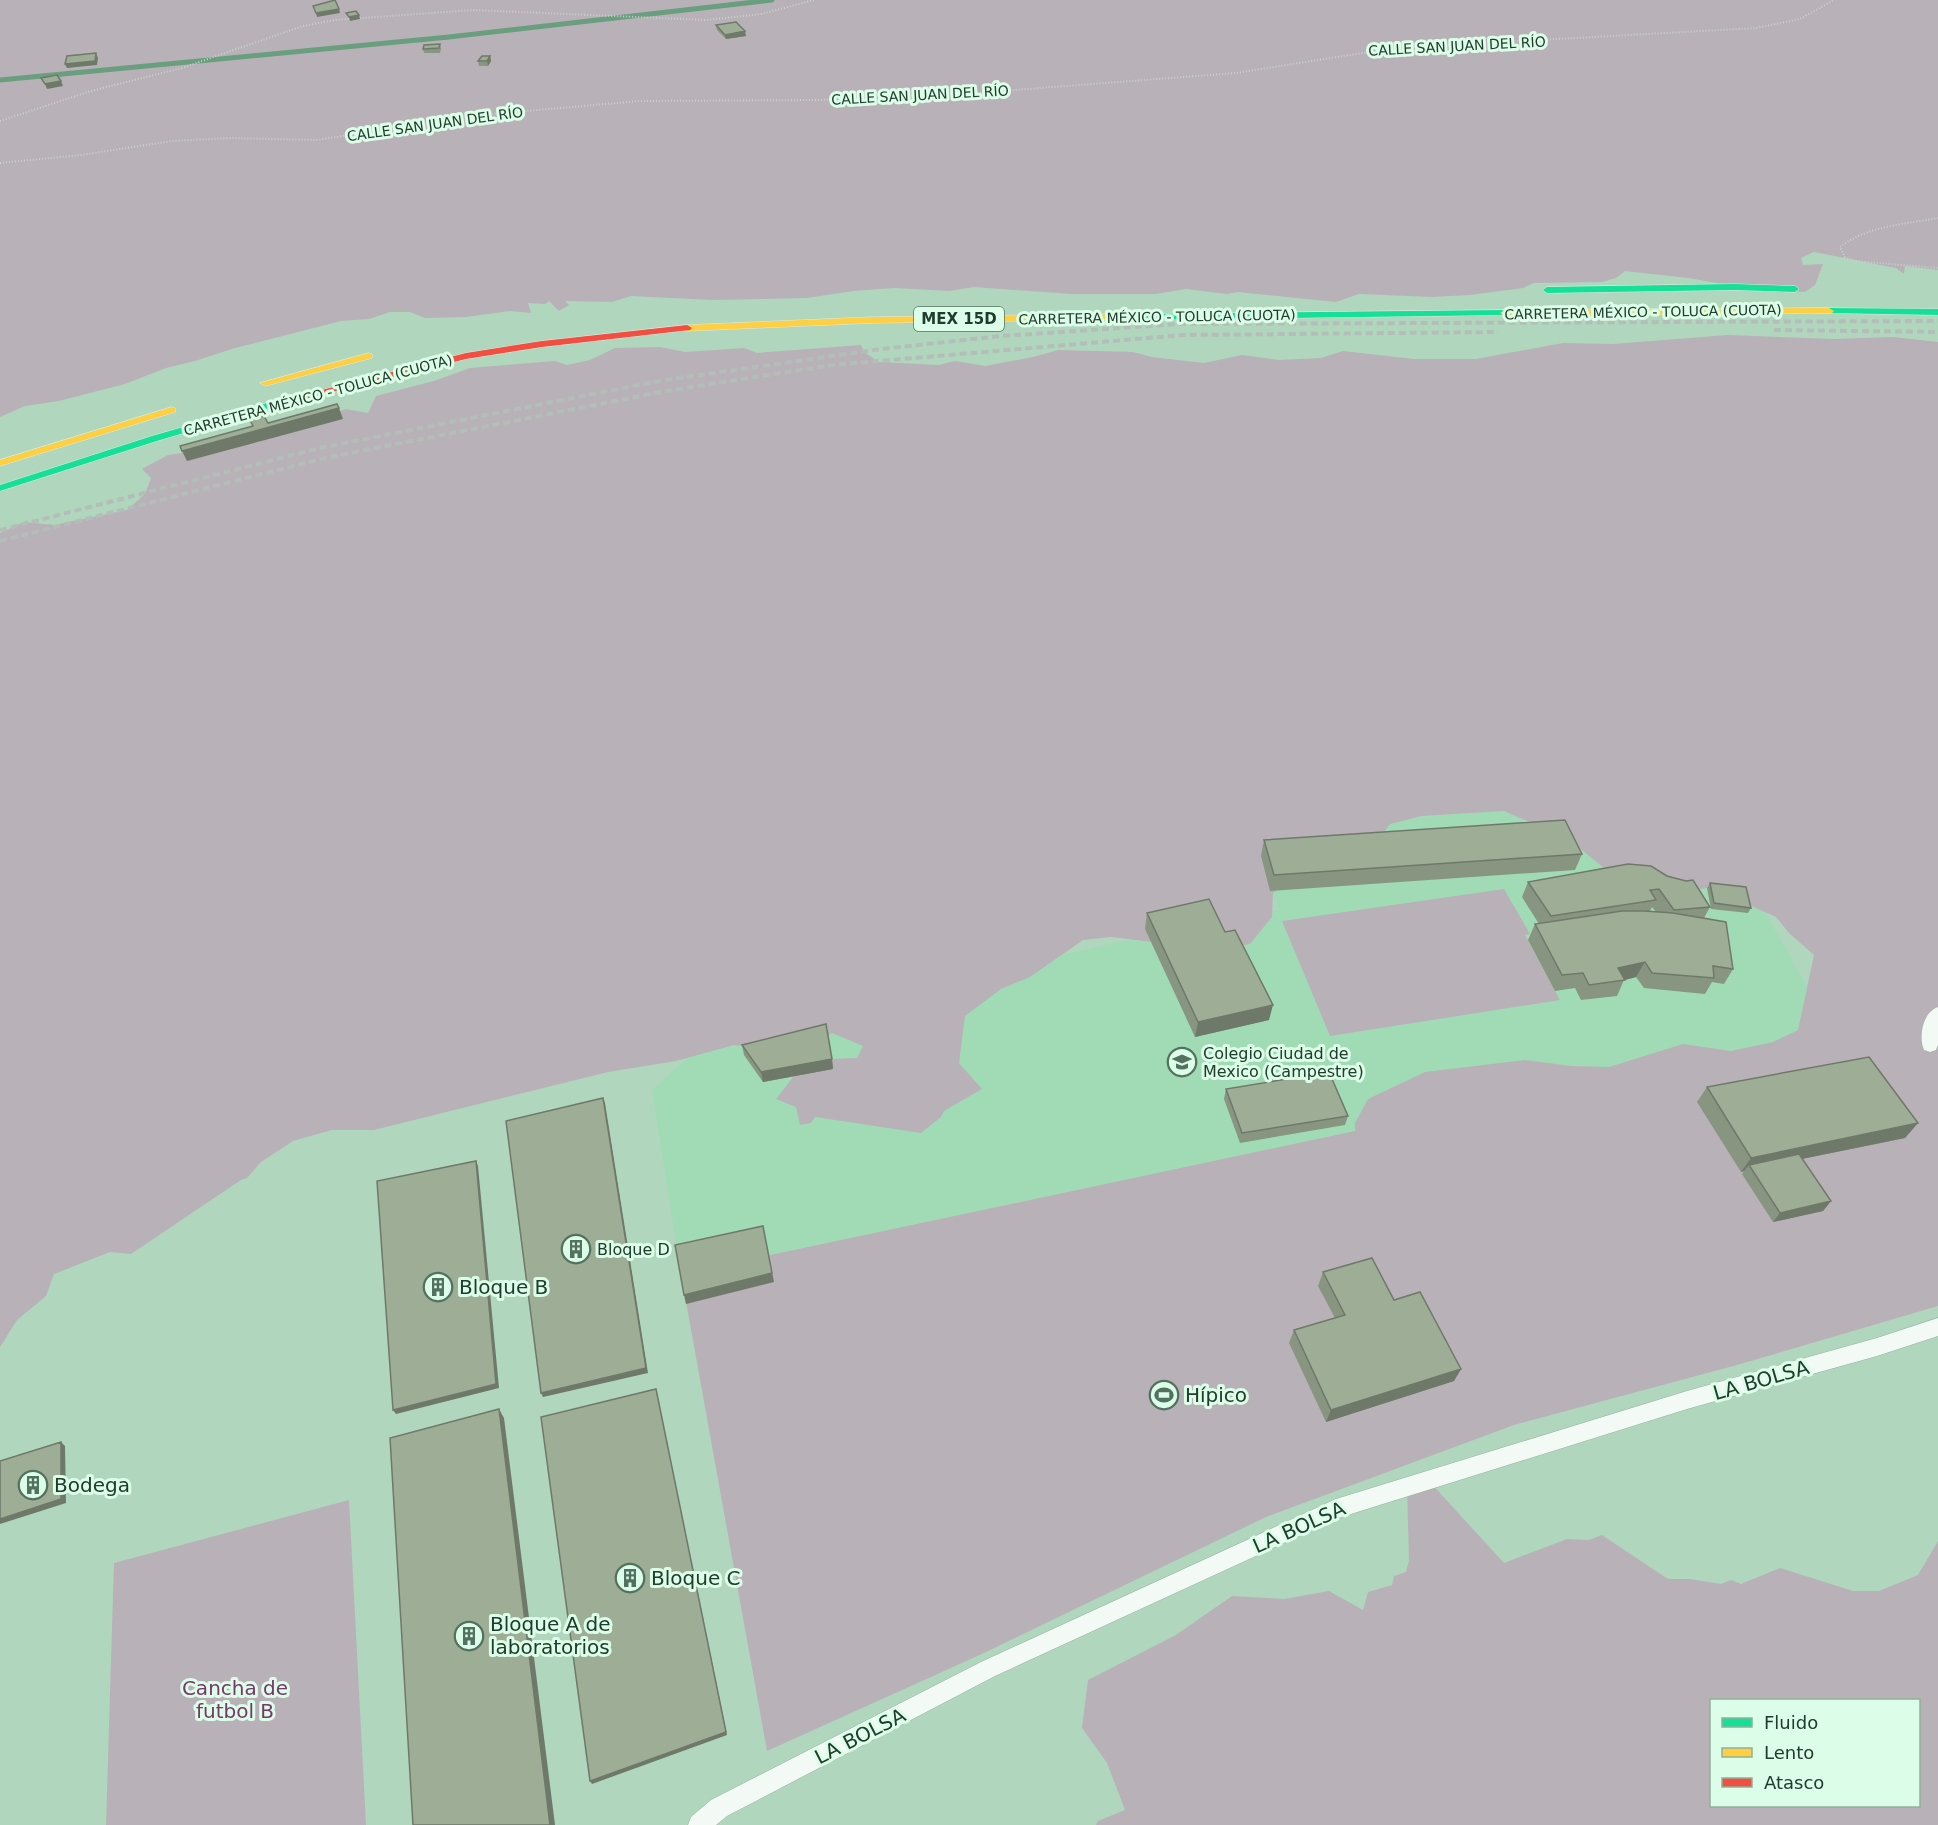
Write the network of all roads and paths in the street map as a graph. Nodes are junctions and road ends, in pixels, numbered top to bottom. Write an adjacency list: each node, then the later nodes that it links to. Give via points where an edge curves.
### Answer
1 (814, 0): 3 (path, via 761,14 707,20 473,10 335,20 303,26 182,68 91,91)
2 (1834, 0): 4 (path, CALLE SAN JUAN DEL RÍO, via 1800,19 1756,28 1394,48 1236,73 988,92 819,100 640,101 481,115 328,139 172,141)
3 (0, 121)
4 (0, 163)
5 (1938, 218): 6 (path, via 1847,240 1840,252 1863,264)
6 (1938, 268)
7 (1815, 289): 8 (highway, CARRETERA MÉXICO - TOLUCA (CUOTA))
8 (1533, 290)
9 (1938, 312): 14 (highway, CARRETERA MÉXICO - TOLUCA (CUOTA) / MEX 15D, via 1749,310 885,320 692,327 466,356 313,393)
10 (386, 352): 11 (highway, CARRETERA MÉXICO - TOLUCA (CUOTA))
11 (257, 386)
12 (181, 407): 13 (highway, CARRETERA MÉXICO - TOLUCA (CUOTA))
13 (0, 463)
14 (0, 488)
15 (1938, 1013): 16 (lane, via 1933,1017)
16 (1930, 1045)
17 (1938, 1327): 18 (lane, LA BOLSA, via 1336,1509 988,1669 720,1808)
18 (699, 1825)

